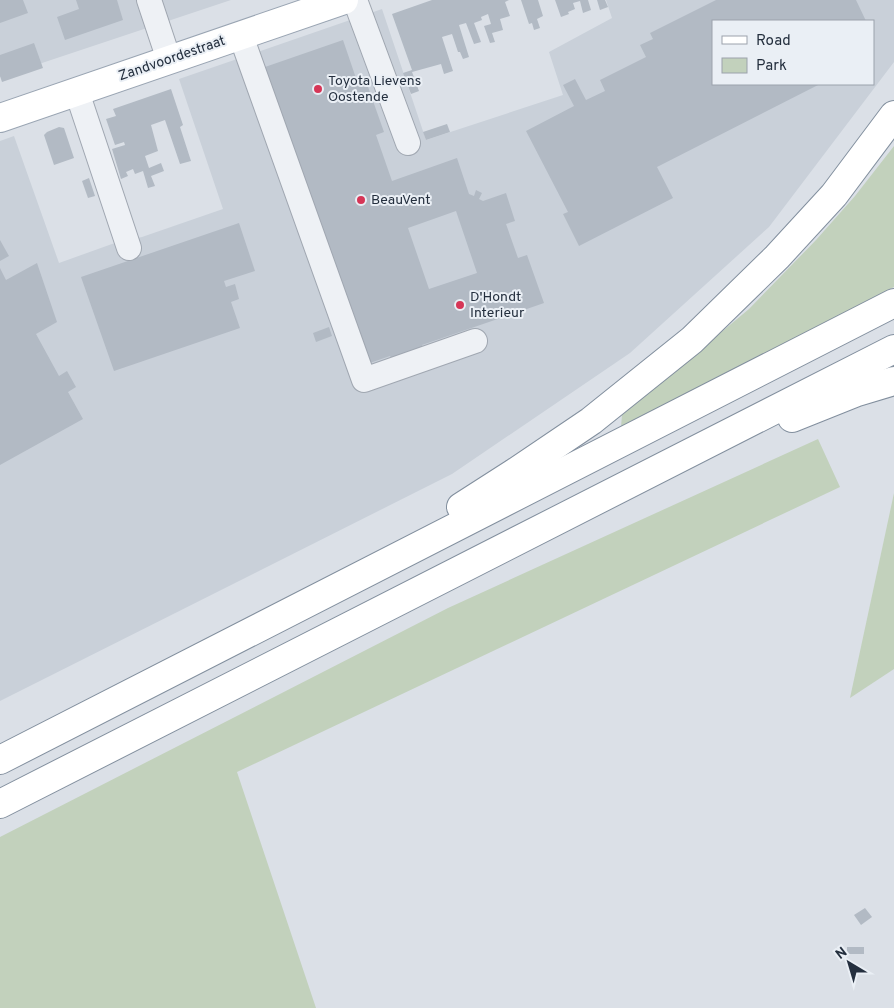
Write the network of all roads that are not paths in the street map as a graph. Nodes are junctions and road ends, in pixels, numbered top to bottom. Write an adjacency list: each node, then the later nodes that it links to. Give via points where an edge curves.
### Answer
1 (149, 0): 5 (street)
2 (344, 0): 4 (main road, Zandvoordestraat)
3 (355, 0): 9 (street)
4 (241, 36): 5 (main road, Zandvoordestraat); 12 (street, via 364,380)
5 (169, 60): 6 (main road, Zandvoordestraat)
6 (77, 92): 8 (main road, Zandvoordestraat); 10 (street)
7 (894, 115): 16 (main road, via 834,195 777,257 692,340 591,421 514,473)
8 (0, 118)
9 (408, 143)
10 (129, 248)
11 (894, 303): 16 (main road)
12 (475, 341)
13 (894, 349): 15 (main road)
14 (894, 381): 15 (main road, via 848,396)
15 (617, 490): 18 (main road)
16 (265, 624): 17 (main road)
17 (0, 760)
18 (0, 804)

